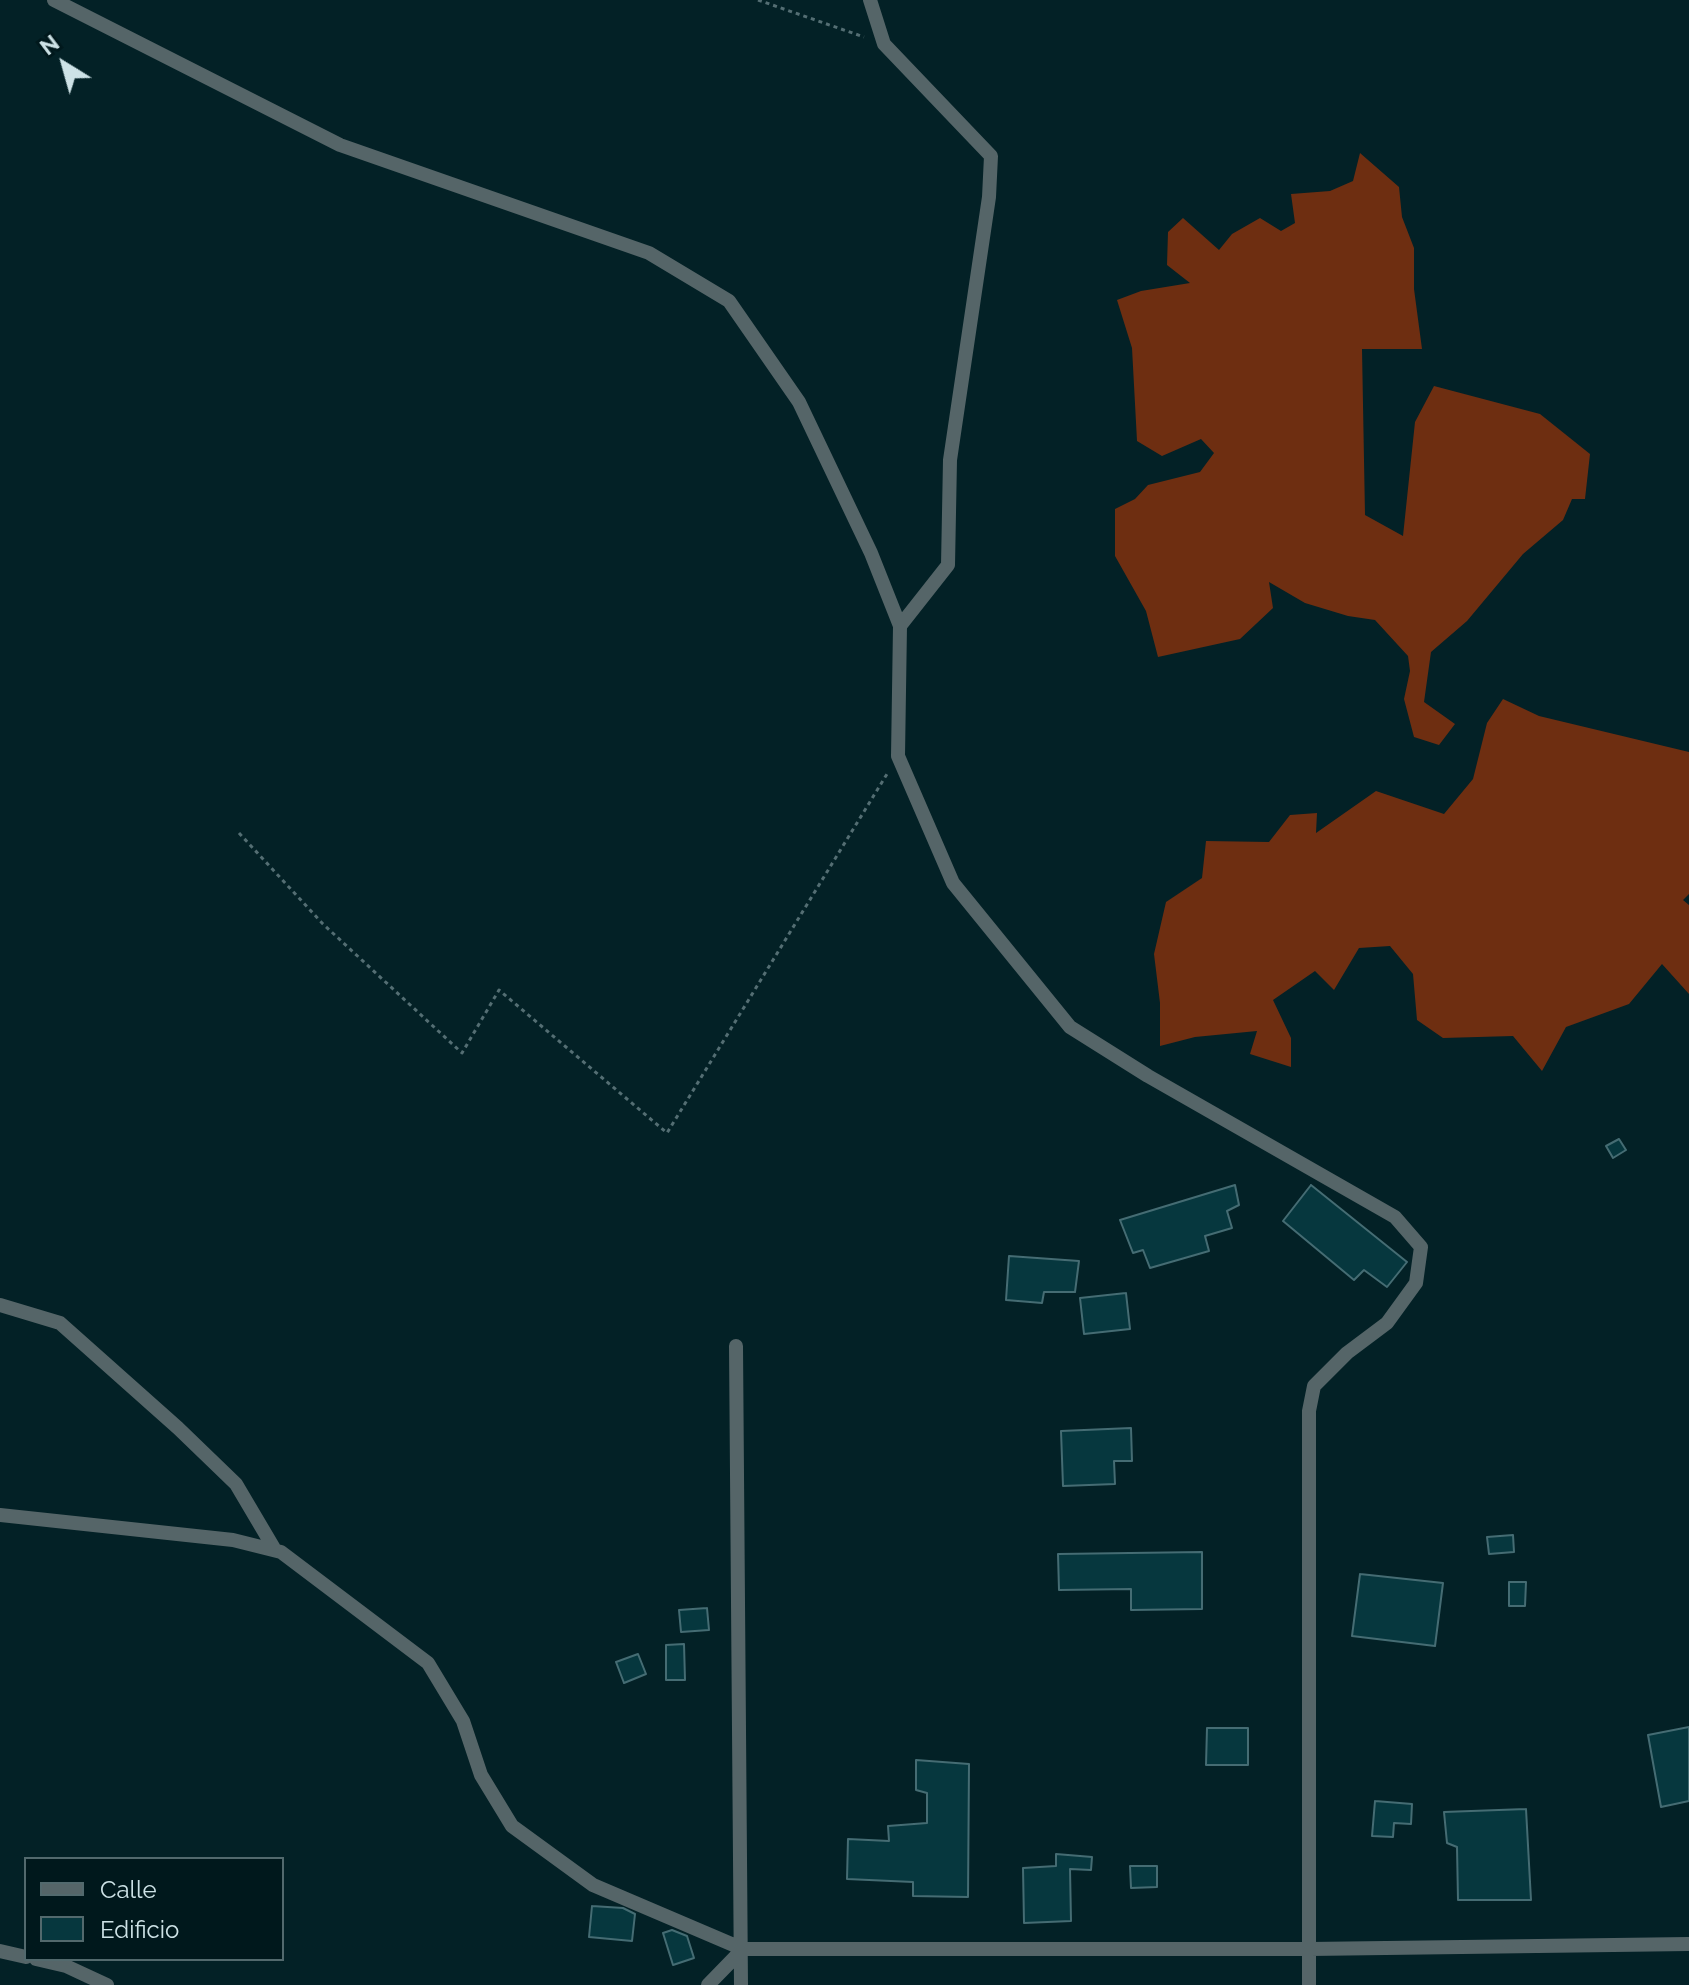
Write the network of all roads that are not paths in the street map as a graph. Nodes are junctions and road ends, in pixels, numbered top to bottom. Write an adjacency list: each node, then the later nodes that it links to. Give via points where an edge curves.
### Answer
1 (54, 0): 3 (street, via 340,145 649,253 729,301 799,402)
2 (870, 0): 3 (street, via 884,44 991,156 950,460 948,565)
3 (900, 626): 10 (street, via 898,756 953,883 1070,1027 1395,1217 1421,1247 1416,1283 1387,1323 1314,1386 1309,1411)
4 (0, 1305): 7 (street, via 60,1323 178,1428 236,1484)
5 (736, 1346): 9 (street)
6 (0, 1515): 7 (street, via 233,1540)
7 (275, 1550): 9 (street, via 428,1663 463,1721 481,1775 512,1826 593,1885)
8 (1689, 1944): 10 (street)
9 (743, 1949): 10 (street); 15 (street); 16 (street)
10 (1310, 1949): 17 (street)
11 (0, 1951): 12 (street)
12 (24, 1957)
13 (45, 1961): 14 (street)
14 (107, 1985)
15 (708, 1985)
16 (741, 1985)
17 (1309, 1985)

